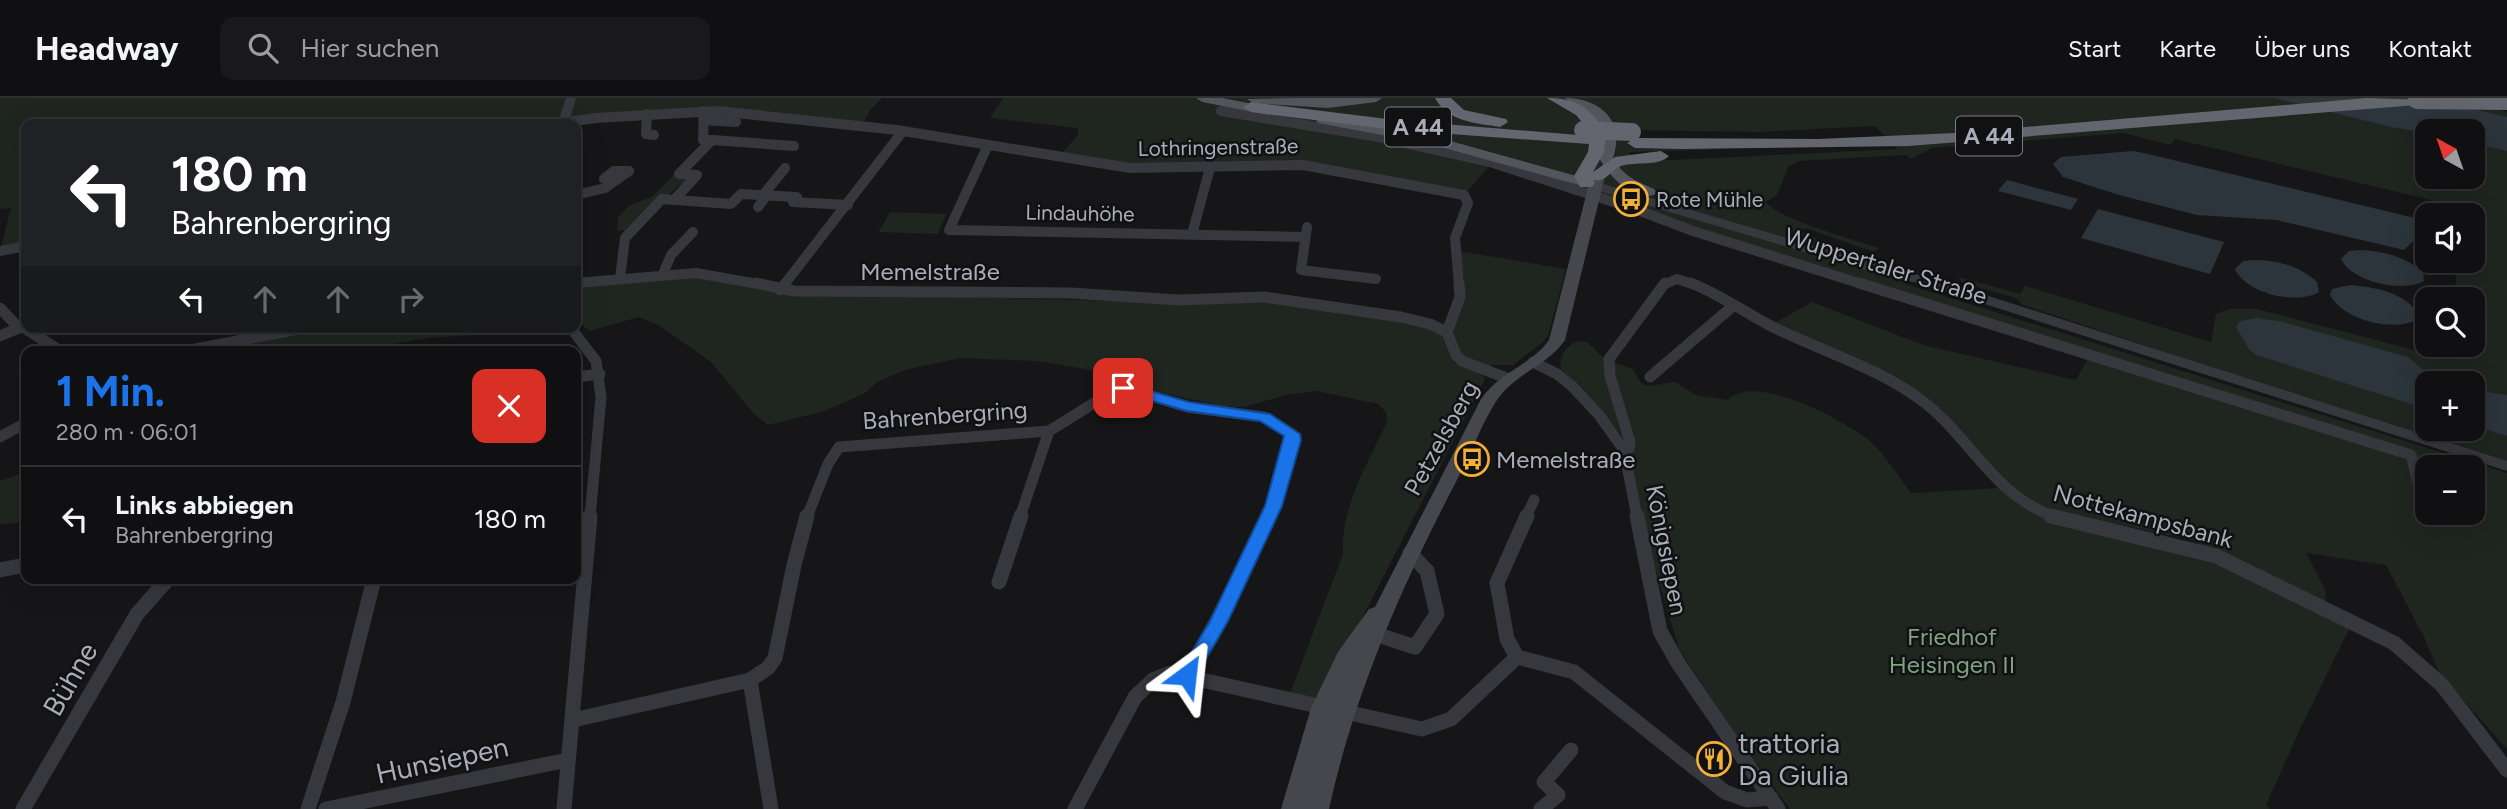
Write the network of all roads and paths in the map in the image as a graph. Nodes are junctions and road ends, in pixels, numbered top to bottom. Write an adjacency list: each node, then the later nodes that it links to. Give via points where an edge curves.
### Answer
1 (571, 98): 13 (street)
2 (1202, 98): 8 (main road)
3 (1376, 98): 8 (main road, via 1328,104)
4 (1443, 98): 18 (highway, via 1455,111 1485,120)
5 (1555, 98): 28 (highway, via 1582,112 1598,132 1596,152 1582,176)
6 (1571, 98): 28 (main road, via 1607,122 1613,145)
7 (2315, 98): 20 (highway, A 44)
8 (1251, 101): 18 (highway, A 44, via 1395,125); 28 (main road)
9 (2507, 101): 20 (highway, A 44, bridge, via 2301,106 1999,135)
10 (1221, 111): 28 (street, Wuppertaler Straße)
11 (647, 114): 12 (street, Lothringenstraße); 14 (street, Lothringenstraße); 17 (street, via 646,134)
12 (704, 115): 15 (street, Lothringenstraße); 16 (street, Lothringenstraße); 21 (street, via 704,139)
13 (562, 119)
14 (581, 122)
15 (736, 122)
16 (903, 131): 23 (street, Lothringenstraße); 34 (street)
17 (654, 135)
18 (1585, 135): 19 (highway, A 44)
19 (1633, 137): 20 (highway, A 44); 20 (highway, A 44)
20 (1891, 138): 28 (highway, via 1871,146 1620,160)
21 (712, 140): 22 (street); 24 (street)
22 (794, 145)
23 (988, 145): 26 (street, Lothringenstraße, via 1130,168); 38 (street, Lindauhöhe, via 949,230)
24 (688, 165): 27 (street, via 705,166)
25 (785, 168): 31 (street)
26 (1210, 168): 38 (street); 53 (street, Lothringenstraße, via 1317,166 1465,195 1468,206 1454,245 1460,297)
27 (697, 175): 33 (street)
28 (1598, 178): 30 (main road, via 1617,177); 36 (street, Wuppertaler Straße); 39 (street, Wuppertaler Straße); 60 (main road, via 1558,336)
29 (620, 180): 32 (street)
30 (1649, 191): 46 (street, Wuppertaler Straße)
31 (765, 195): 33 (street, via 741,194 731,204); 34 (street, via 797,197 790,206); 35 (street)
32 (581, 197)
33 (674, 200): 43 (street, via 663,199 625,237)
34 (848, 205): 47 (street)
35 (758, 207)
36 (1635, 209): 39 (street, via 1708,227); 70 (street, Wuppertaler Straße, via 2411,455)
37 (693, 232): 42 (street, via 671,256)
38 (1192, 234): 44 (street, Lindauhöhe, via 1306,232 1301,270)
39 (1762, 234): 46 (street, Wuppertaler Straße)
40 (21, 247): 41 (street)
41 (0, 251)
42 (663, 274): 43 (street, Memelstraße); 47 (street, Memelstraße, via 724,276)
43 (620, 278): 45 (street, Memelstraße)
44 (1376, 279)
45 (581, 282)
46 (1930, 282): 69 (street, Wuppertaler Straße)
47 (779, 290): 53 (street, Memelstraße, via 1070,293 1179,300 1271,297 1401,317)
48 (1733, 306): 50 (street, Nottekampsbank, via 1675,279 1662,285); 63 (street); 87 (street, Nottekampsbank, via 1921,400 1948,423 2001,487 2028,508 2216,556 2394,643 2437,678)
49 (0, 308): 51 (street)
50 (1643, 311): 68 (street, Nottekampsbank, via 1609,359 1630,442)
51 (21, 325)
52 (21, 328): 57 (street)
53 (1447, 331): 64 (street, via 1458,358)
54 (32, 333): 58 (street)
55 (278, 333): 59 (street)
56 (575, 333): 61 (street, via 594,357)
57 (0, 336)
58 (53, 346)
59 (211, 346)
60 (1533, 362): 64 (main road, Petzelsberg); 68 (street, Königsiepen, via 1573,387)
61 (600, 374): 62 (street); 84 (street)
62 (581, 376)
63 (1650, 377)
64 (1509, 379): 72 (main road, Petzelsberg, via 1490,398)
65 (21, 426): 67 (street)
66 (1049, 431): 75 (street); 81 (street, Bahrenbergring, via 1126,388 1187,407 1264,417 1292,434 1273,506 1219,621); 82 (street, Bahrenbergring, via 836,449 796,549 775,658)
67 (0, 437)
68 (1624, 450): 88 (street, Königsiepen, via 1660,631)
69 (2507, 466)
70 (2415, 471)
71 (1534, 500): 80 (street, via 1497,583 1508,644)
72 (1410, 553): 78 (main road, Petzelsberg); 79 (street, via 1427,571 1437,614 1415,647)
73 (21, 566): 74 (street)
74 (0, 570)
75 (999, 582)
76 (164, 584): 89 (street, Bühne, via 138,614)
77 (373, 584): 90 (street, via 343,702)
78 (1388, 598): 79 (main road, Petzelsberg); 83 (main road, Petzelsberg, via 1345,657)
79 (1375, 634): 83 (main road, Petzelsberg)
80 (1517, 657): 83 (street, via 1463,710 1437,727 1411,728); 88 (street, via 1574,672 1725,792)
81 (1187, 675): 83 (street); 94 (street, via 1170,673 1139,692)
82 (750, 680): 84 (street, Bahrenbergring); 93 (street)
83 (1333, 711): 95 (main road, Petzelsberg); 96 (main road, Petzelsberg)
84 (573, 720): 86 (street)
85 (1571, 750): 97 (street, via 1544,782 1558,794)
86 (568, 760): 91 (street, Hunsiepen); 92 (street)
87 (2507, 770)
88 (1775, 803)
89 (23, 809)
90 (308, 809)
91 (326, 809)
92 (564, 809)
93 (771, 809)
94 (1075, 809)
95 (1293, 809)
96 (1317, 809)
97 (1541, 809)

